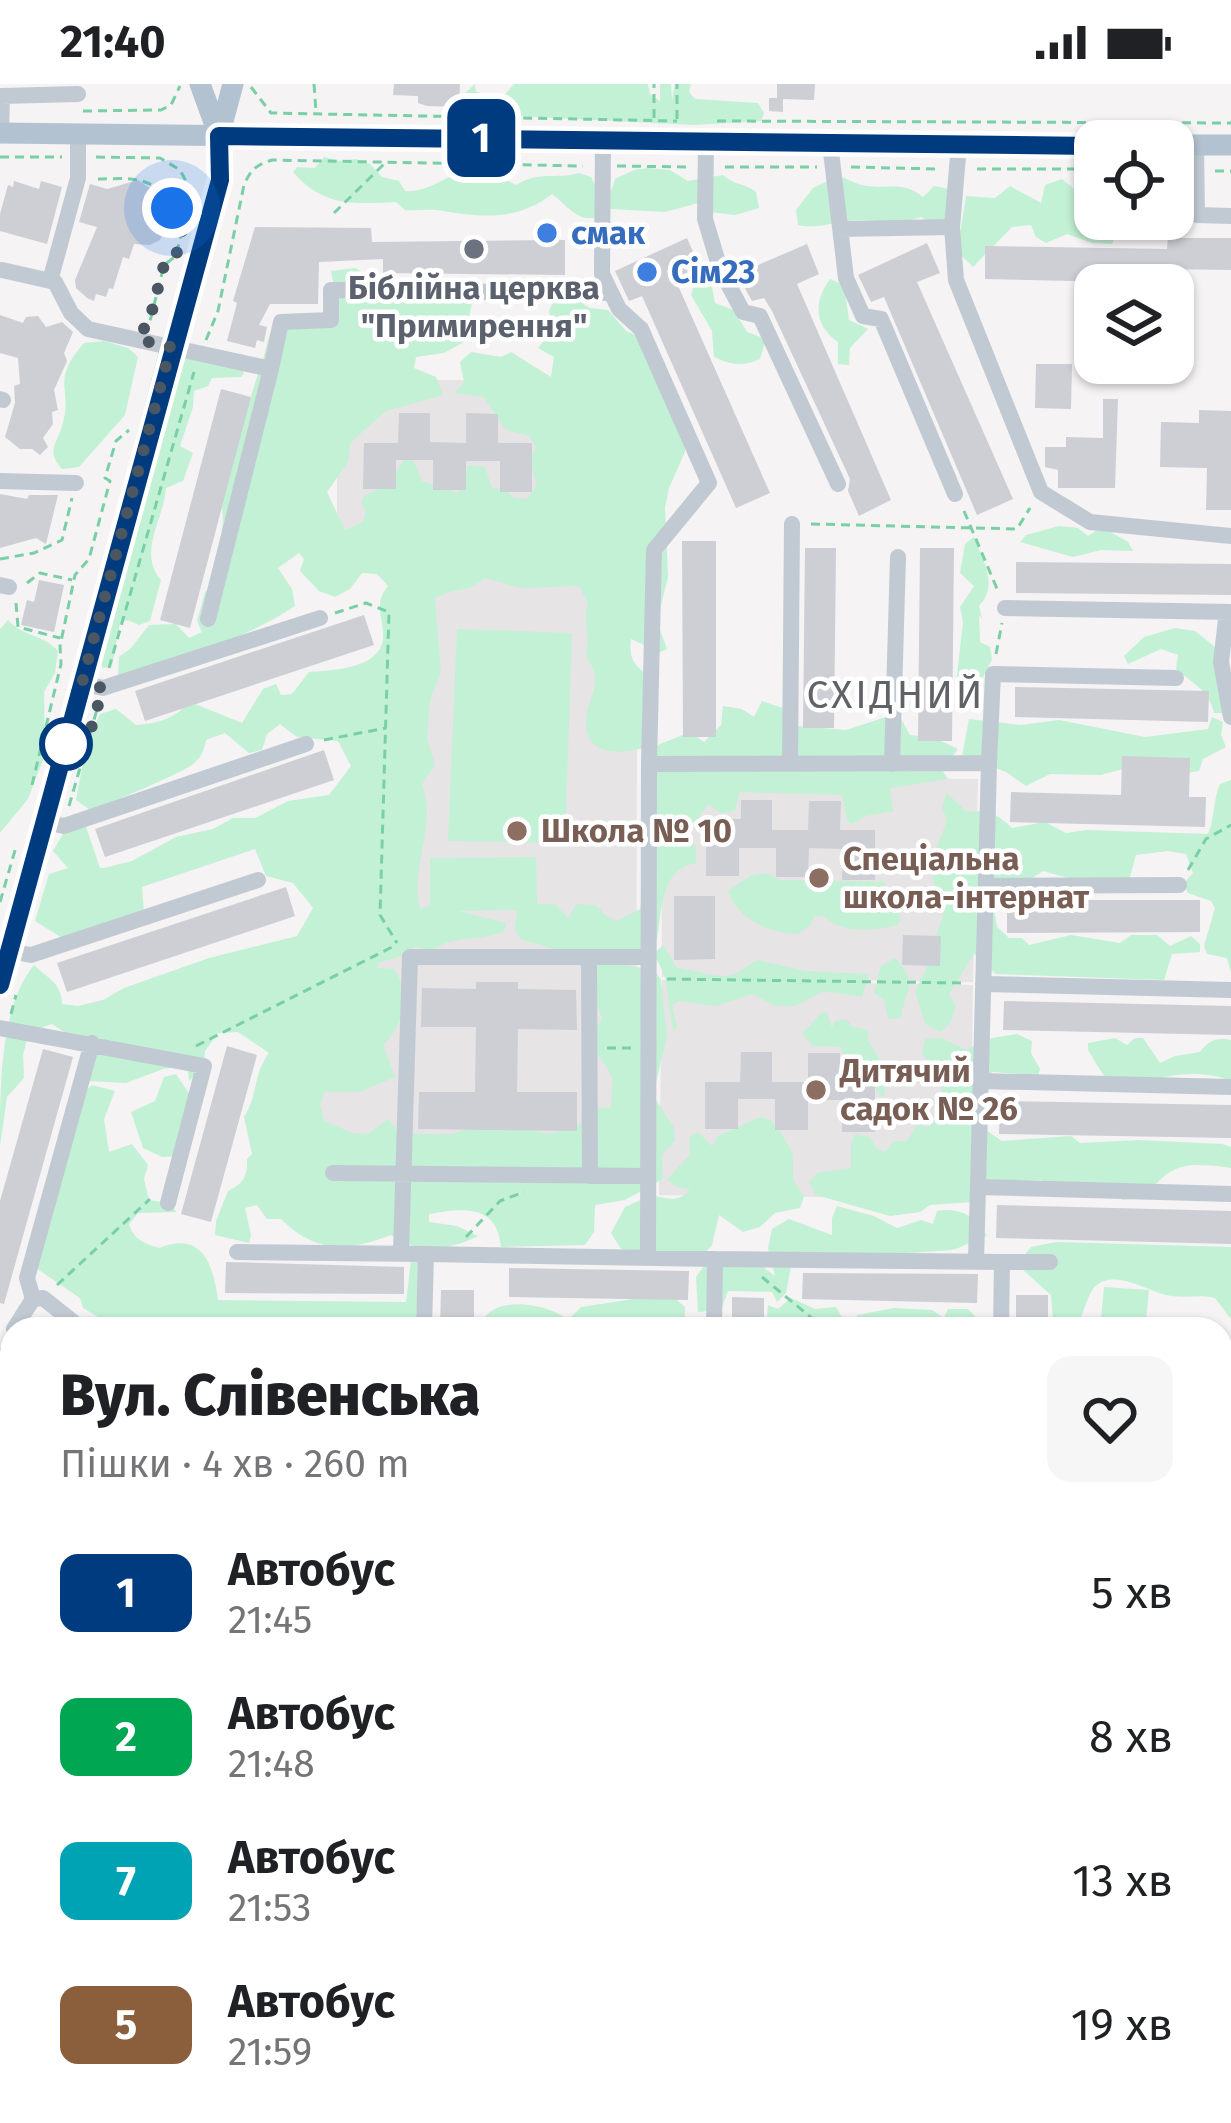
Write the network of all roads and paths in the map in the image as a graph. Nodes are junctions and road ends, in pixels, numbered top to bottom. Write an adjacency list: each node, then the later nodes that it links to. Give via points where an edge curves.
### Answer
1 (181, 84): 9 (path, via 161,110)
2 (200, 84): 14 (main road)
3 (233, 84): 14 (main road)
4 (249, 84): 8 (path, via 271,113)
5 (314, 84): 8 (path)
6 (654, 84): 10 (path)
7 (677, 84): 10 (path, via 677,121)
8 (316, 112): 10 (path)
9 (77, 113): 13 (main road); 13 (street, via 2,96); 14 (main road); 22 (street)
10 (654, 118)
11 (1231, 123): 12 (path)
12 (704, 131): 15 (main road); 16 (main road); 25 (street)
13 (0, 133)
14 (219, 136): 15 (main road); 39 (main road, via 220,180)
15 (604, 139): 24 (street)
16 (830, 142): 17 (main road); 26 (street)
17 (958, 144): 19 (main road); 27 (street)
18 (1196, 145): 20 (main road); 32 (street, via 1197,215)
19 (1074, 146)
20 (1231, 146)
21 (0, 157): 22 (path)
22 (77, 157): 29 (street); 30 (path, via 172,163 188,185)
23 (386, 162): 24 (path); 31 (path); 40 (path, via 272,160 250,169)
24 (603, 166): 25 (path); 37 (street, via 602,274)
25 (706, 166): 26 (path); 45 (street, via 705,219 720,268 743,311 760,316)
26 (833, 167): 27 (path); 34 (street)
27 (955, 169): 28 (path); 33 (street)
28 (1074, 169)
29 (78, 178): 30 (path, via 139,179); 36 (street)
30 (186, 212): 38 (path)
31 (334, 213)
32 (1231, 216)
33 (952, 227): 34 (street); 46 (street, via 956,280)
34 (840, 230): 47 (street, via 846,278 863,316 881,319)
35 (2, 270): 36 (street)
36 (50, 281): 38 (street, via 88,329)
37 (611, 293): 41 (street, via 331,290 332,320 281,322); 67 (street, via 641,329 709,483 654,550)
38 (140, 340): 39 (street)
39 (171, 347): 40 (street); 63 (main road)
40 (200, 354): 41 (street); 63 (path)
41 (271, 369): 59 (street)
42 (129, 431): 54 (path, via 116,441 89,559)
43 (0, 481): 44 (street)
44 (76, 484): 52 (path, via 62,540)
45 (838, 484)
46 (1041, 492): 49 (path, via 1017,529); 50 (street, via 1090,522)
47 (955, 494): 49 (path)
48 (792, 524): 49 (path); 68 (street)
49 (972, 528): 56 (path)
50 (1231, 536)
51 (898, 557): 69 (street)
52 (0, 559)
53 (40, 573): 54 (path)
54 (74, 580): 60 (path)
55 (4, 585): 60 (path, via 17,605 18,627)
56 (1005, 608): 57 (street); 61 (path)
57 (1229, 612): 64 (street, via 1221,662)
58 (320, 618): 63 (street); 65 (path, via 366,603 388,612)
59 (208, 619)
60 (62, 639): 71 (path)
61 (992, 674): 62 (street); 70 (street)
62 (1176, 678)
63 (93, 685): 72 (main road); 72 (path)
64 (1231, 717)
65 (387, 727): 66 (path); 90 (path, via 380,915 398,944)
66 (306, 744): 72 (street)
67 (649, 764): 68 (street); 81 (street)
68 (790, 764): 69 (street)
69 (892, 764): 70 (street)
70 (989, 764): 77 (street)
71 (31, 791)
72 (54, 824): 79 (main road)
73 (1231, 825): 76 (path, via 1206,839)
74 (20, 834): 78 (path)
75 (258, 880): 79 (street, via 31,955)
76 (1179, 885): 77 (street)
77 (986, 886): 83 (street)
78 (0, 902)
79 (9, 951): 84 (main road)
80 (590, 957): 81 (street); 88 (street); 94 (street, via 410,957)
81 (647, 957): 82 (street)
82 (647, 979): 83 (path); 89 (street)
83 (983, 984): 85 (street); 91 (street)
84 (9, 988): 86 (path)
85 (1231, 990)
86 (3, 1029): 87 (street)
87 (92, 1042): 90 (street); 111 (street, via 27,1278)
88 (589, 1048): 89 (path); 95 (street)
89 (647, 1048): 96 (street)
90 (170, 1059): 100 (street, via 204,1066)
91 (981, 1081): 92 (street); 97 (street)
92 (1231, 1087)
93 (333, 1173): 94 (street)
94 (403, 1174): 95 (street); 103 (street)
95 (590, 1176): 96 (street)
96 (647, 1176): 105 (street)
97 (978, 1187): 99 (street); 108 (street)
98 (522, 1193): 101 (path, via 500,1201)
99 (1231, 1193)
100 (168, 1203): 111 (path, via 147,1198)
101 (468, 1236)
102 (237, 1252): 103 (street)
103 (400, 1253): 104 (street)
104 (426, 1254): 105 (street); 114 (street)
105 (648, 1258): 106 (street)
106 (715, 1259): 107 (street); 115 (street)
107 (740, 1259): 108 (street); 116 (path)
108 (976, 1262): 109 (street)
109 (1002, 1262): 110 (street); 117 (street)
110 (1050, 1262)
111 (38, 1299): 112 (street); 113 (street)
112 (24, 1317)
113 (64, 1317)
114 (424, 1317)
115 (715, 1317)
116 (810, 1317)
117 (1001, 1317)

